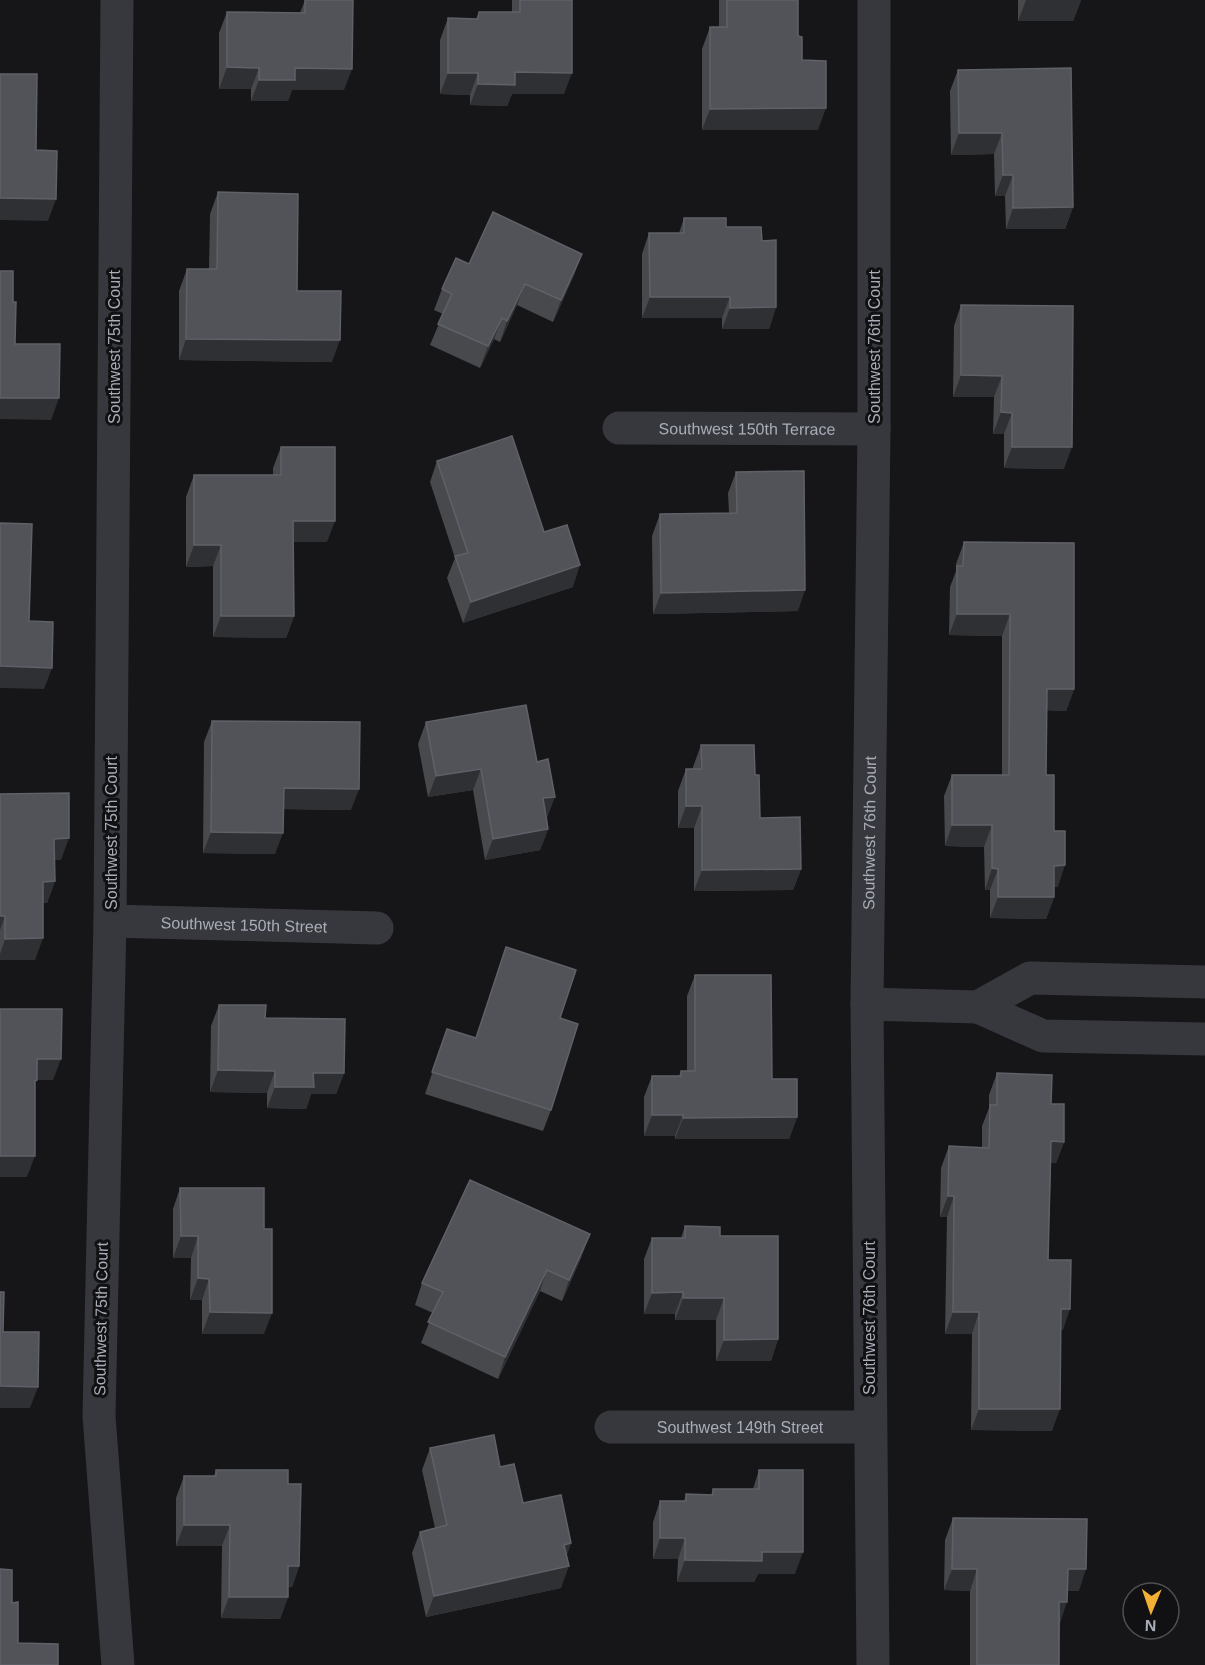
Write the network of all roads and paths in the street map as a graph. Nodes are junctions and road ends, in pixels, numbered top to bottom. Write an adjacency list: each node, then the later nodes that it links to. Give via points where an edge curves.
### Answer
1 (117, 0): 5 (street, Southwest 75th Court)
2 (874, 0): 4 (street, Southwest 76th Court)
3 (619, 428): 4 (street, Southwest 150th Terrace)
4 (874, 429): 8 (street, Southwest 76th Court)
5 (110, 921): 6 (street, Southwest 150th Street); 13 (street, Southwest 75th Court, via 99,1416)
6 (377, 927)
7 (1205, 982): 9 (street, via 1029,978)
8 (867, 1004): 9 (street); 12 (street, Southwest 76th Court)
9 (978, 1006): 10 (street, via 1043,1036)
10 (1205, 1039)
11 (611, 1427): 12 (street, Southwest 149th Street)
12 (870, 1427): 14 (street, Southwest 76th Court)
13 (118, 1665)
14 (873, 1665)

